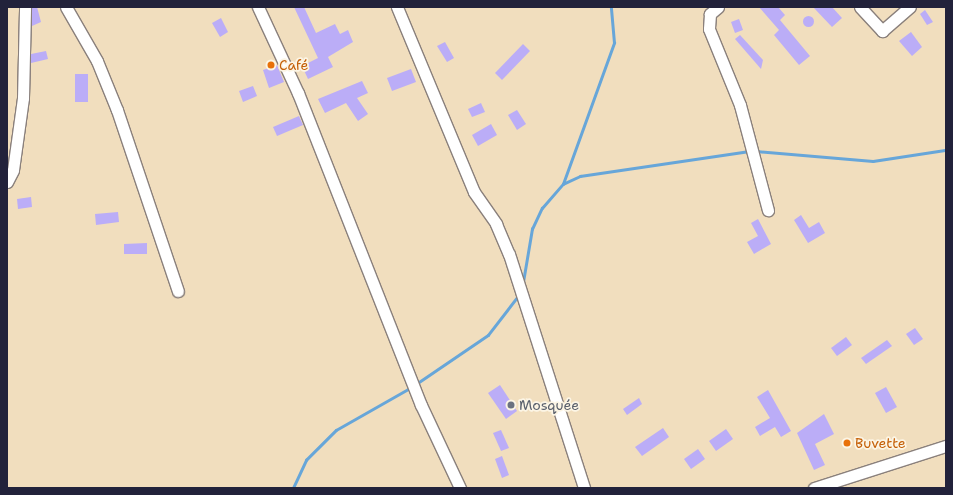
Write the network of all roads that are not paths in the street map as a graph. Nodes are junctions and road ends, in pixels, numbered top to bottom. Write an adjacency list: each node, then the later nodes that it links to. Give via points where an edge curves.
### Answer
1 (25, 7): 8 (street, via 23,98 13,170)
2 (66, 7): 10 (street, via 97,61 118,110)
3 (258, 7): 12 (street, via 300,100 421,405)
4 (397, 7): 13 (street, via 474,192 496,224 509,254)
5 (718, 7): 9 (street, via 710,14 709,30 740,105)
6 (860, 7): 7 (street, via 882,31)
7 (910, 7)
8 (7, 182)
9 (768, 210)
10 (178, 292)
11 (946, 446): 14 (street)
12 (460, 488)
13 (584, 488)
14 (814, 488)

